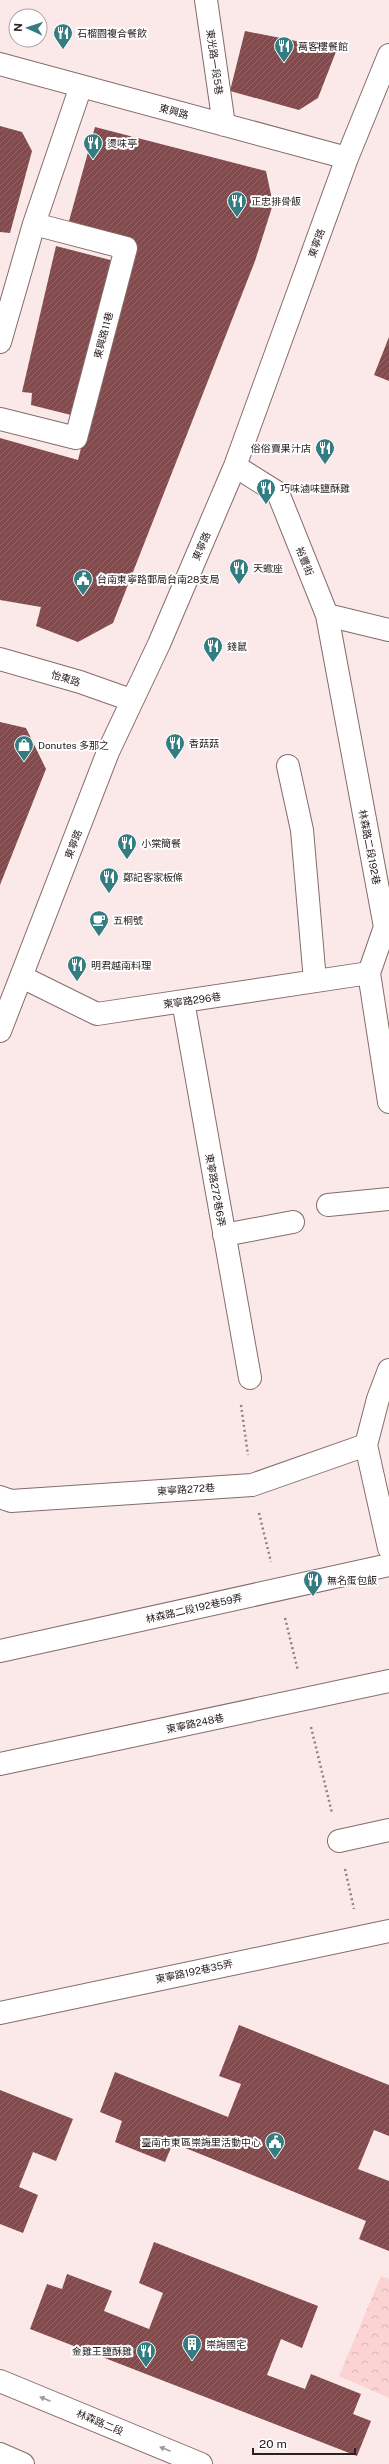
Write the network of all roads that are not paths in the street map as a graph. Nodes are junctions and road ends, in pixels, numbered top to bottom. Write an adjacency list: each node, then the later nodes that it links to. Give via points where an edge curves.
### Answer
1 (206, 0): 5 (street, 東光路一段5巷)
2 (389, 55): 6 (street, 東寧路)
3 (0, 64): 4 (street, 東興路)
4 (80, 86): 5 (street, 東興路); 7 (street)
5 (224, 124): 6 (street, 東興路)
6 (347, 158): 10 (street, 東寧路)
7 (34, 224): 8 (street); 9 (street, 東興路11巷, via 126,248 76,438)
8 (0, 342)
9 (0, 419)
10 (235, 466): 11 (street, 裕豐街, via 278,493); 14 (street, 東寧路)
11 (327, 616): 12 (street); 16 (street, 林森路二段192巷)
12 (389, 630)
13 (0, 659): 14 (street, 怡東路)
14 (131, 700): 18 (street, 東寧路, via 108,752)
15 (288, 766): 19 (street, via 302,830)
16 (387, 927): 17 (street, 林森路二段192巷)
17 (369, 973): 19 (street, 東寧路296巷); 21 (street, 林森路二段192巷)
18 (22, 977): 20 (street, 東寧路296巷, via 97,1014); 22 (street, 東寧路)
19 (315, 981): 20 (street, 東寧路296巷)
20 (183, 1001): 27 (street, 東寧路272巷6弄)
21 (383, 1012): 23 (street, 林森路二段192巷)
22 (0, 1031)
23 (389, 1102)
24 (389, 1198): 25 (street)
25 (328, 1205)
26 (292, 1222): 27 (street)
27 (224, 1235): 29 (street, 東寧路272巷6弄)
28 (389, 1370): 30 (street, via 378,1398)
29 (250, 1378)
30 (366, 1445): 31 (street); 32 (street, 東寧路272巷, via 252,1485 11,1500)
31 (382, 1487): 33 (street)
32 (0, 1497)
33 (389, 1548)
34 (389, 1565): 35 (street, 林森路二段192巷59弄)
35 (0, 1651)
36 (389, 1681): 37 (street, 東寧路248巷)
37 (0, 1764)
38 (389, 1830): 39 (street)
39 (339, 1841)
40 (389, 1931): 41 (street, 東寧路192巷35弄)
41 (0, 2012)
42 (0, 2381): 45 (street, 林森路二段, one-way to 42)
43 (0, 2454): 44 (street)
44 (23, 2464)
45 (201, 2464)

